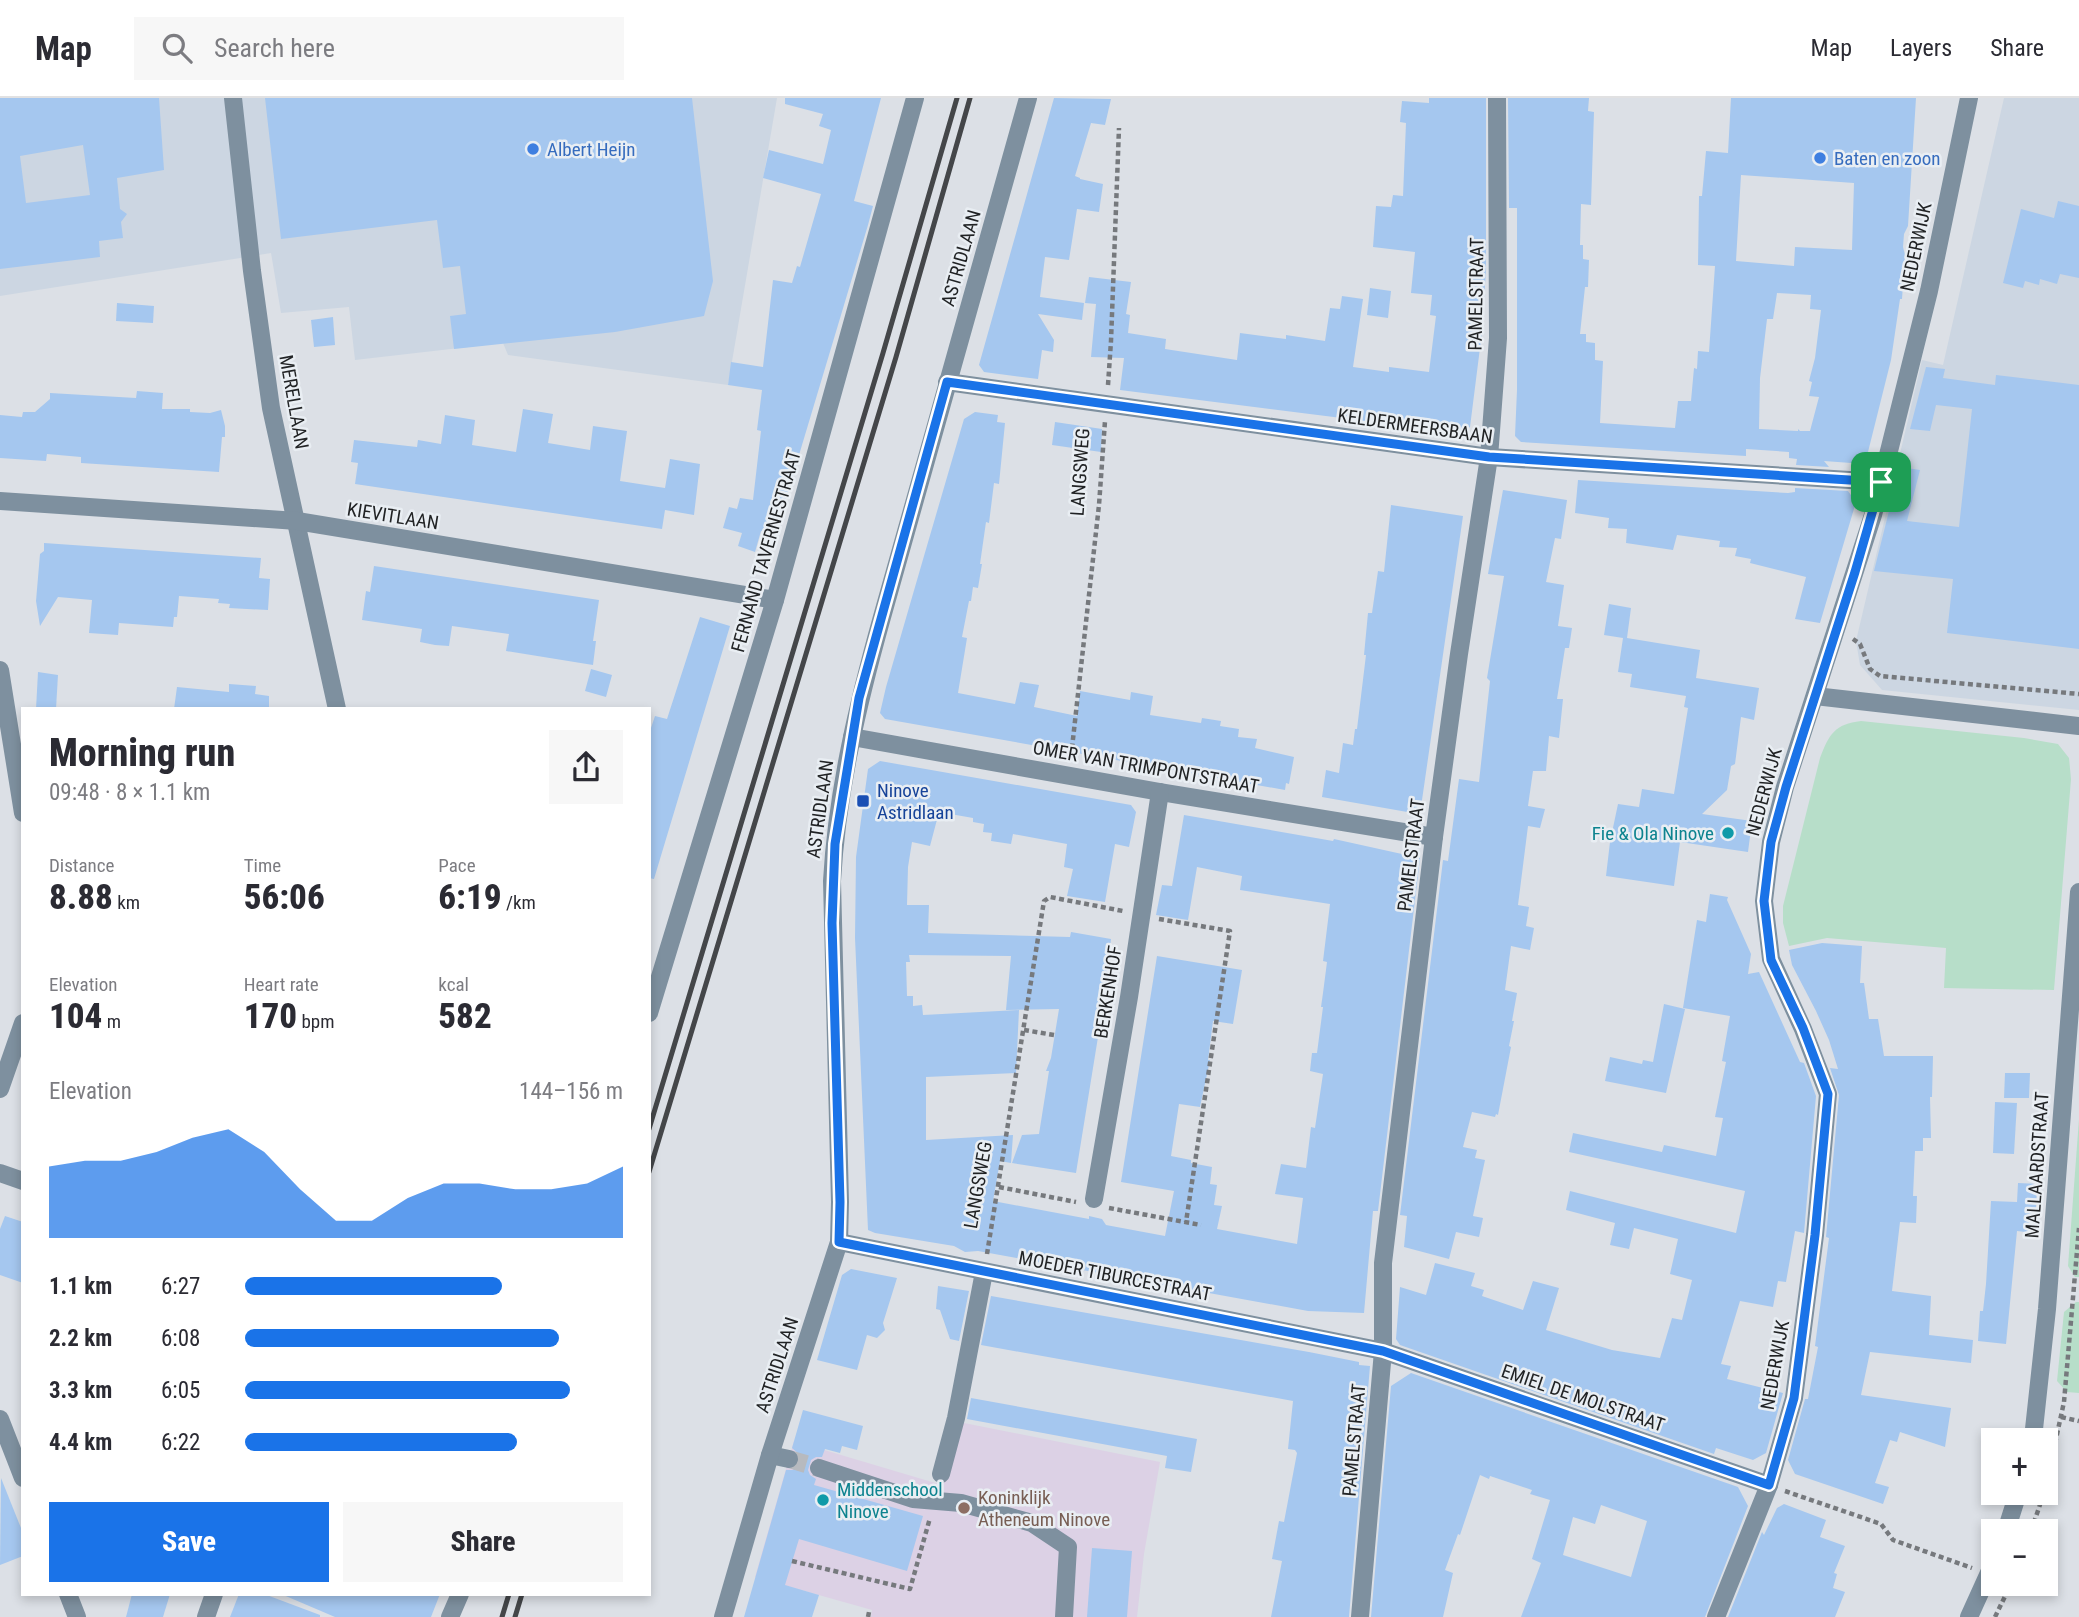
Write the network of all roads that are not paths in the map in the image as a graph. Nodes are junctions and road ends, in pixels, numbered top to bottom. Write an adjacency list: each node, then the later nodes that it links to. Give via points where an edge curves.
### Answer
1 (233, 98): 10 (street, MERELLAAN, via 271,408)
2 (915, 98): 11 (street, FERNAND TAVERNESTRAAT)
3 (1028, 98): 6 (street, ASTRIDLAAN)
4 (1497, 98): 7 (street, PAMELSTRAAT, via 1498,338)
5 (1969, 98): 8 (street, NEDERWIJK, via 1929,291)
6 (947, 382): 7 (street, KELDERMEERSBAAN); 16 (street, ASTRIDLAAN)
7 (1489, 457): 8 (street, KELDERMEERSBAAN); 19 (street, PAMELSTRAAT)
8 (1881, 482): 13 (street, NEDERWIJK)
9 (0, 501): 10 (street, KIEVITLAAN)
10 (297, 521): 11 (street, KIEVITLAAN); 14 (street, MERELLAAN)
11 (775, 600): 21 (street, FERNAND TAVERNESTRAAT)
12 (0, 670): 18 (street)
13 (1815, 696): 15 (street); 38 (street, NEDERWIJK, via 1771,842 1764,901 1771,960 1828,1094 1794,1398)
14 (337, 707)
15 (2079, 726)
16 (852, 737): 17 (street, OMER VAN TRIMPONTSTRAAT); 28 (street, ASTRIDLAAN, via 832,881)
17 (1160, 792): 19 (street, OMER VAN TRIMPONTSTRAAT); 27 (street, BERKENHOF)
18 (21, 801)
19 (1434, 837): 30 (street, PAMELSTRAAT, via 1383,1263)
20 (2079, 892): 22 (street, MALLAARDSTRAAT)
21 (651, 1006)
22 (2074, 1018): 32 (street, MALLAARDSTRAAT)
23 (21, 1029): 24 (street)
24 (0, 1089)
25 (0, 1173): 26 (street)
26 (21, 1180)
27 (1094, 1199)
28 (839, 1242): 29 (street, MOEDER TIBURCESTRAAT); 33 (street, ASTRIDLAAN)
29 (984, 1272): 30 (street, MOEDER TIBURCESTRAAT); 37 (street)
30 (1383, 1351): 38 (street, EMIEL DE MOLSTRAAT); 48 (street, PAMELSTRAAT)
31 (0, 1419): 36 (street)
32 (2035, 1428)
33 (770, 1455): 34 (street); 46 (street, ASTRIDLAAN)
34 (789, 1459)
35 (819, 1468): 47 (street, via 913,1499 961,1503 1032,1524 1068,1547)
36 (21, 1473)
37 (942, 1474)
38 (1769, 1485): 49 (street, NEDERWIJK)
39 (1981, 1591): 50 (street)
40 (69, 1596): 43 (street)
41 (213, 1596): 44 (street)
42 (459, 1596): 45 (street)
43 (77, 1617)
44 (206, 1617)
45 (450, 1617)
46 (723, 1617)
47 (1064, 1617)
48 (1360, 1617)
49 (1716, 1617)
50 (1969, 1617)

